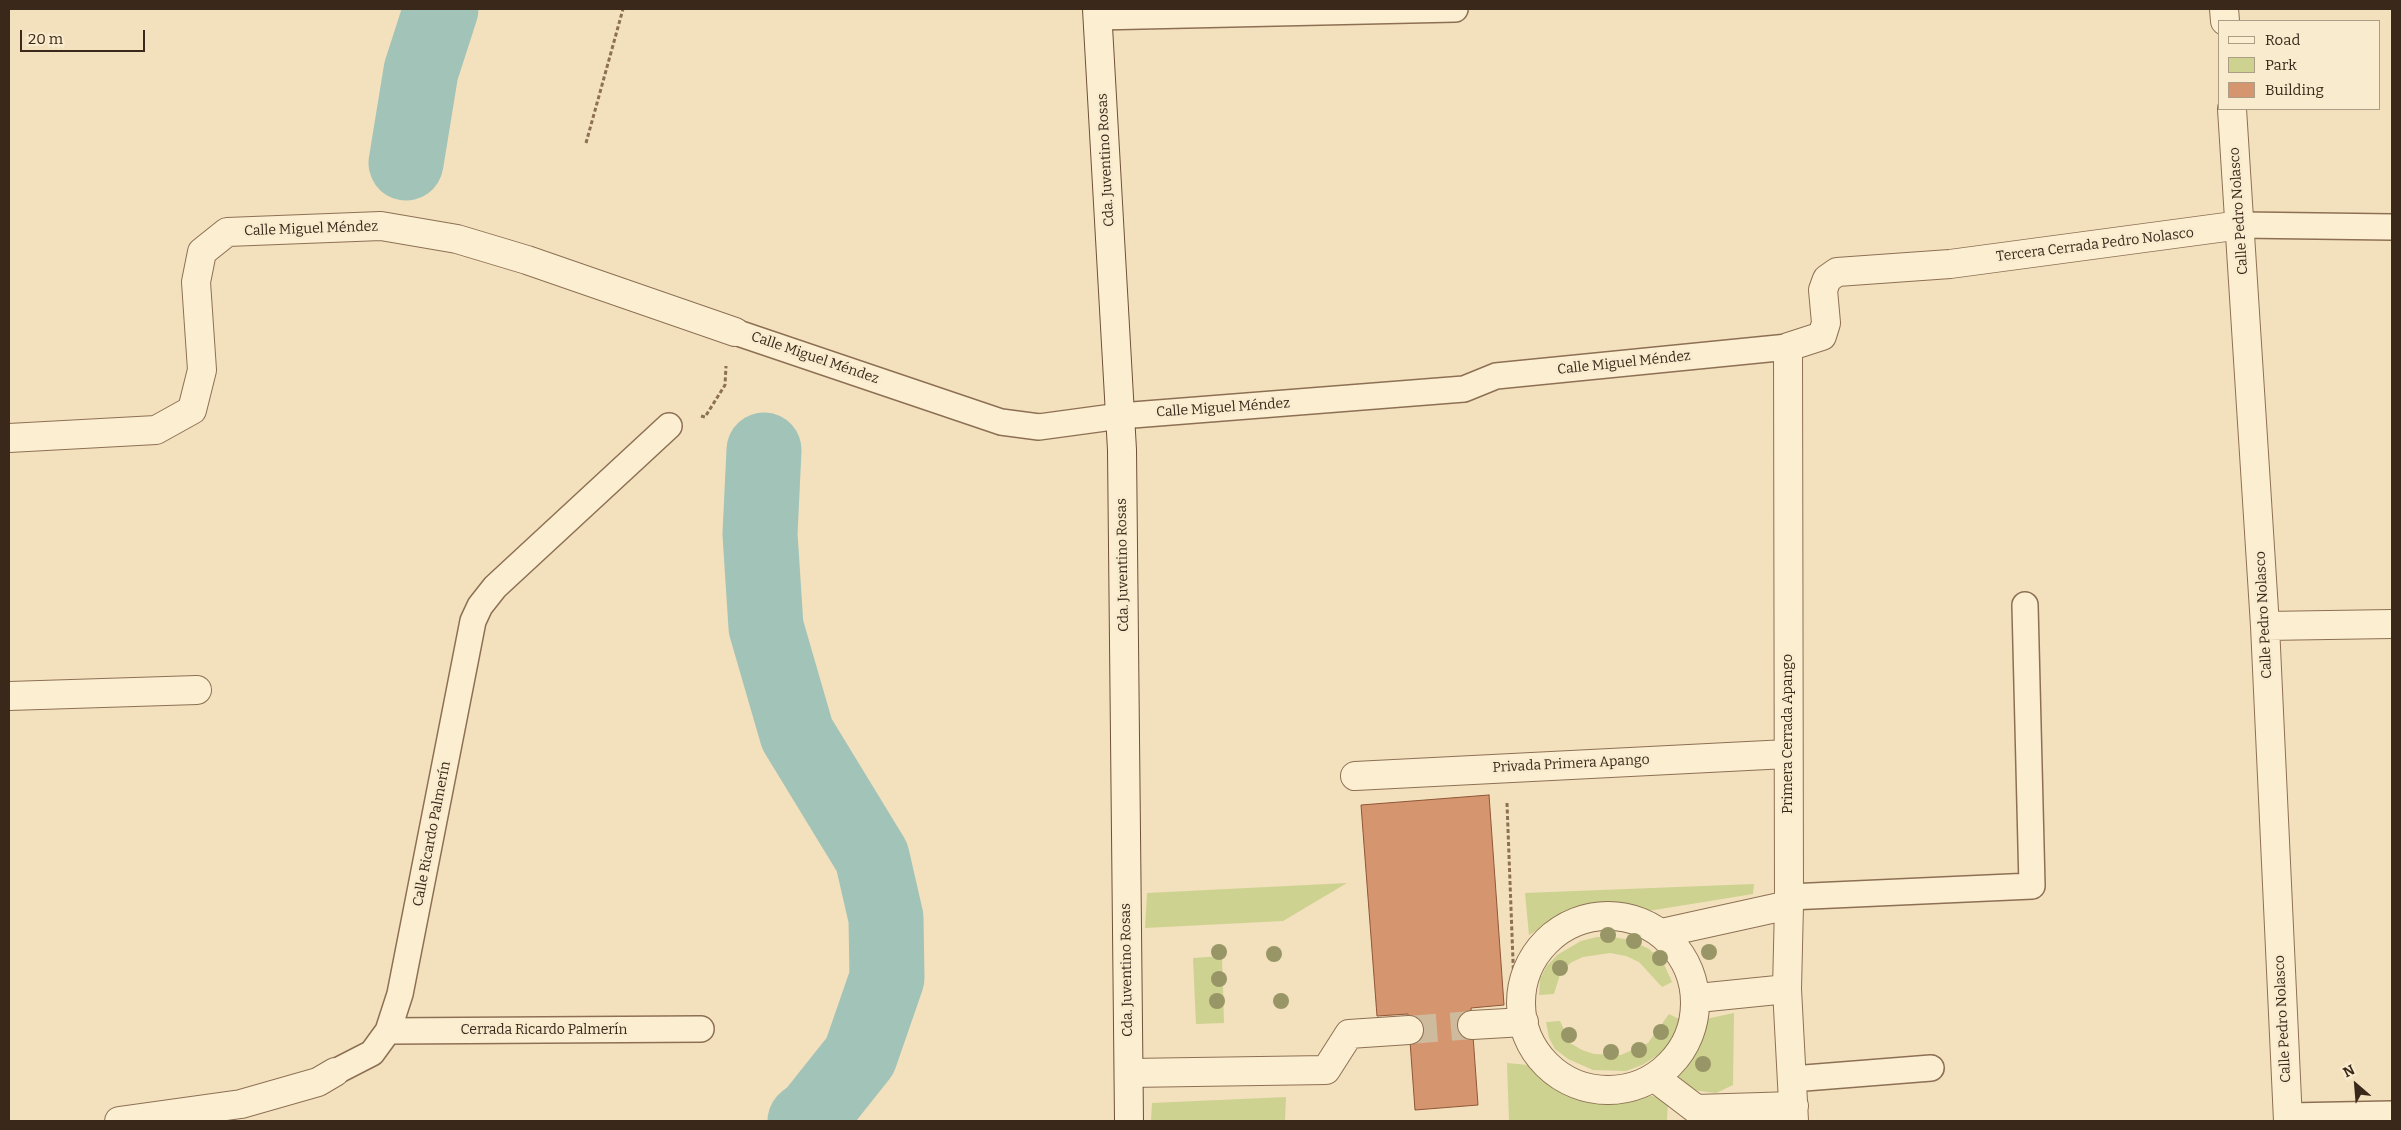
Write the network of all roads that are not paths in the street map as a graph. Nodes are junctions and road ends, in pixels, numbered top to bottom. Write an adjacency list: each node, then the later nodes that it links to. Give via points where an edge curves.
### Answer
1 (1455, 9): 2 (lane)
2 (1097, 13): 8 (street, Cda. Juventino Rosas)
3 (2232, 110): 4 (street, Calle Pedro Nolasco)
4 (2241, 225): 5 (lane); 7 (street, Tercera Cerrada Pedro Nolasco, via 1950,264 1837,272 1827,279 1823,290 1826,323 1822,336); 13 (street, Calle Pedro Nolasco)
5 (2392, 227)
6 (736, 332): 8 (lane, Calle Miguel Méndez, via 1000,422 1039,427); 10 (street, Calle Miguel Méndez, via 527,260 457,240 381,226 227,232 202,252 196,282 202,370 192,410 156,430)
7 (1788, 347): 8 (lane, Calle Miguel Méndez, via 1496,376 1464,389); 16 (street, Primera Cerrada Apango)
8 (1120, 416): 29 (street, Cda. Juventino Rosas)
9 (669, 426): 26 (lane, Calle Ricardo Palmerín, via 495,587 473,621 400,994)
10 (9, 438)
11 (2025, 605): 18 (lane, via 2032,886)
12 (2392, 624): 13 (street)
13 (2266, 626): 34 (street, Calle Pedro Nolasco)
14 (197, 690): 15 (street)
15 (9, 696)
16 (1787, 754): 17 (street, Privada Primera Apango); 18 (street, Primera Cerrada Apango)
17 (1355, 776)
18 (1789, 901): 19 (street); 20 (street, Primera Cerrada Apango)
19 (1662, 933): 21 (street, via 1681,954); 22 (street, via 1637,920 1609,916 1581,920 1555,934 1534,956 1523,983)
20 (1787, 989): 21 (street); 31 (street, Primera Cerrada Apango)
21 (1698, 998): 30 (street, via 1690,1034 1676,1058)
22 (1520, 1022): 23 (street); 30 (street, via 1546,1065 1571,1082 1599,1090 1628,1088)
23 (1472, 1025)
24 (701, 1029): 26 (lane, Cerrada Ricardo Palmerín)
25 (1409, 1030): 29 (street, via 1349,1034 1326,1070)
26 (388, 1031): 28 (lane, Calle Ricardo Palmerín, via 372,1053)
27 (1931, 1068): 31 (lane)
28 (336, 1072): 32 (street, Calle Ricardo Palmerín)
29 (1128, 1073): 36 (street, Cda. Juventino Rosas)
30 (1654, 1077): 31 (street, via 1696,1109)
31 (1793, 1102)
32 (240, 1113): 35 (street, Calle Ricardo Palmerín)
33 (2392, 1114): 34 (lane)
34 (2288, 1119)
35 (119, 1121)
36 (1129, 1121)

